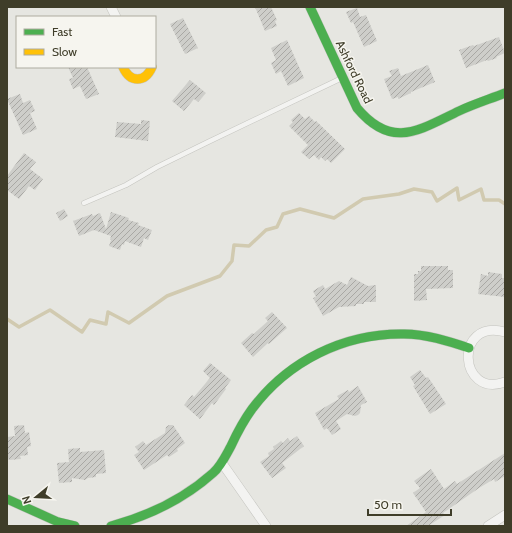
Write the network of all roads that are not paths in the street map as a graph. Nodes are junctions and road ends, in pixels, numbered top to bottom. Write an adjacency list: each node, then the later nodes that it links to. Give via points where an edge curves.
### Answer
1 (111, 7): 3 (street)
2 (310, 7): 6 (street, Ashford Road)
3 (116, 16)
4 (124, 68): 5 (street, via 133,79 144,78)
5 (152, 68)
6 (343, 78): 7 (street, Ashford Road, via 362,114 382,129 399,133 418,130); 8 (lane, via 157,167 126,185)
7 (505, 93)
8 (84, 203)
9 (505, 332): 10 (street, via 483,332)
10 (469, 348): 11 (street, via 468,362 478,379 490,384); 12 (street, via 423,336 386,334 345,342 327,349 291,369 270,388 253,408)
11 (505, 382)
12 (222, 463): 16 (street, via 213,473 171,503); 17 (street)
13 (7, 499): 15 (street, via 58,522)
14 (505, 515): 18 (street)
15 (75, 526)
16 (111, 526)
17 (266, 526)
18 (488, 526)

